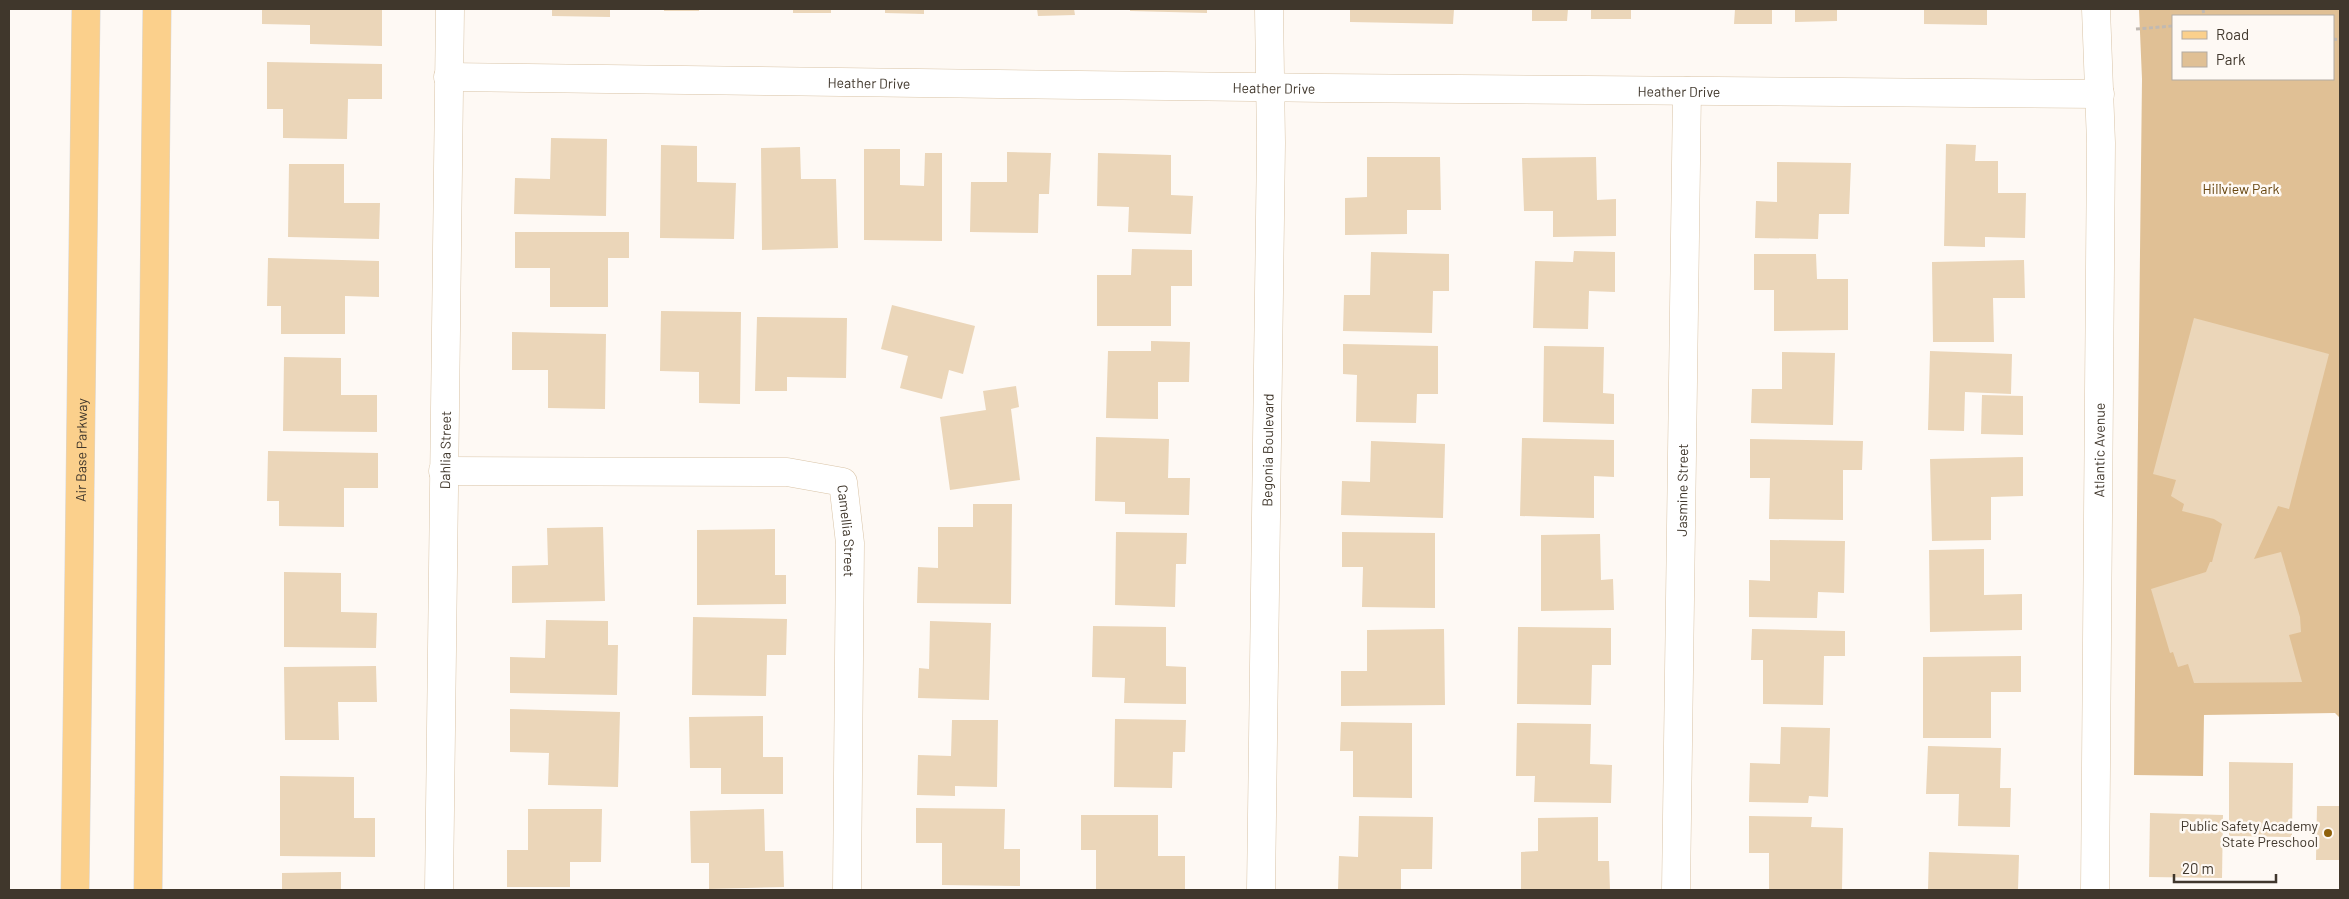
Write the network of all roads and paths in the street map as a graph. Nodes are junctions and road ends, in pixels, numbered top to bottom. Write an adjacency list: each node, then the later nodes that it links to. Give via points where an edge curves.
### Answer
1 (86, 9): 13 (main road, Air Base Parkway)
2 (157, 9): 14 (main road)
3 (450, 9): 8 (street, Dahlia Street)
4 (1269, 9): 9 (street, Begonia Boulevard)
5 (2096, 9): 11 (street, Atlantic Avenue)
6 (2172, 26): 7 (path)
7 (2136, 29)
8 (448, 77): 9 (street, Heather Drive); 12 (street, Dahlia Street)
9 (1269, 87): 10 (street, Heather Drive); 17 (street, Begonia Boulevard, via 1271,143)
10 (1686, 90): 11 (street, Heather Drive); 18 (street, Jasmine Street)
11 (2100, 94): 19 (street, Atlantic Avenue)
12 (443, 471): 15 (street, Dahlia Street); 16 (street, Camellia Street, via 787,472 843,482 850,543)
13 (75, 890)
14 (148, 890)
15 (439, 890)
16 (847, 890)
17 (1261, 890)
18 (1676, 890)
19 (2094, 890)

